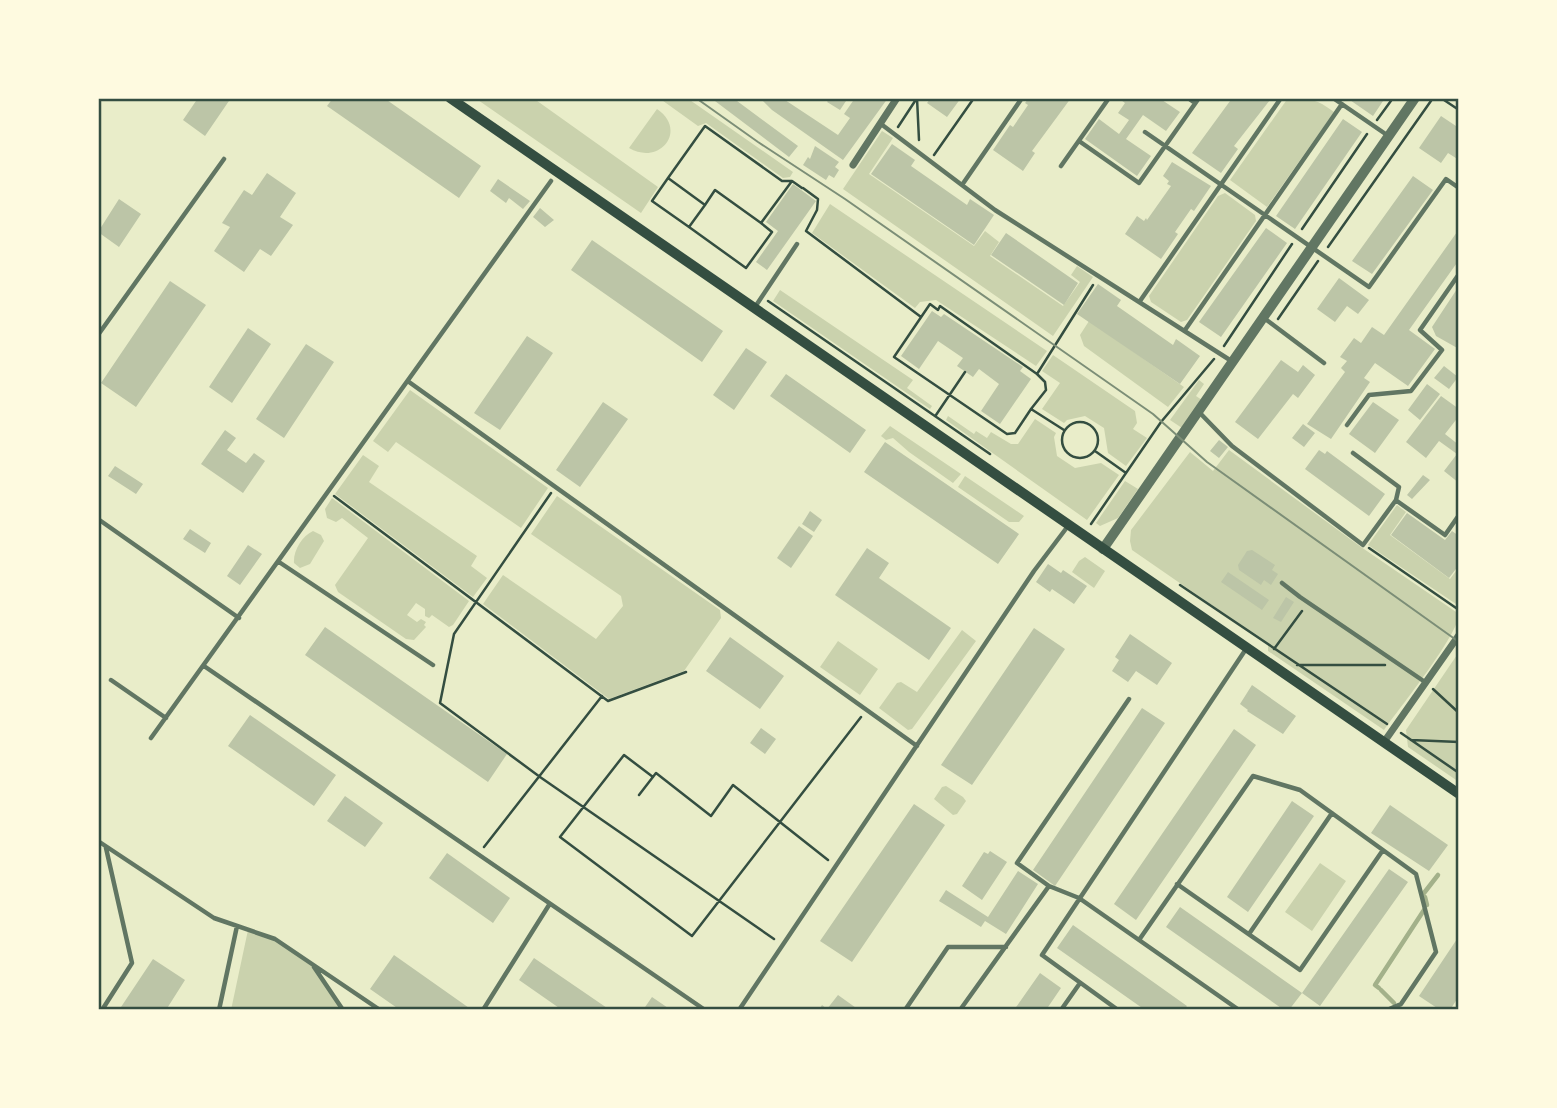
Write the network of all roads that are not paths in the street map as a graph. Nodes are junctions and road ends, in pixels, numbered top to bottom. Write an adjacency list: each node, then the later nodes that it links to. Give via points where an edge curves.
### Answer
1 (450, 98): 28 (main road)
2 (897, 98): 11 (street)
3 (1022, 98): 21 (lane)
4 (1109, 98): 14 (lane)
5 (1188, 98): 9 (lane)
6 (1281, 98): 20 (lane)
7 (1333, 98): 10 (lane)
8 (1415, 98): 13 (street)
9 (1197, 101): 15 (lane)
10 (1342, 104): 13 (lane); 23 (lane)
11 (880, 123): 17 (street); 21 (lane)
12 (1145, 132): 15 (lane)
13 (1389, 137): 25 (street)
14 (1079, 141): 15 (lane, via 1139,183); 18 (lane)
15 (1166, 146): 20 (lane)
16 (224, 159): 31 (lane)
17 (853, 165)
18 (1062, 166)
19 (551, 181): 34 (lane)
20 (1222, 184): 23 (lane); 27 (lane)
21 (962, 185): 27 (lane)
22 (1459, 188): 25 (lane, via 1446,179 1370,287)
23 (1266, 214): 25 (lane); 30 (lane)
24 (797, 244): 28 (lane)
25 (1313, 246): 29 (street)
26 (1459, 274): 36 (lane, via 1420,330 1442,350 1411,391 1369,395)
27 (1140, 301): 30 (lane)
28 (754, 308): 41 (main road)
29 (1264, 318): 32 (street); 33 (lane)
30 (1185, 330): 32 (lane)
31 (98, 335)
32 (1233, 362): 35 (street)
33 (1324, 363)
34 (408, 381): 43 (lane); 56 (lane)
35 (1198, 412): 38 (lane, via 1232,446 1363,545); 42 (street)
36 (1347, 425)
37 (1353, 453): 38 (lane, via 1399,486)
38 (1396, 500): 39 (lane, via 1445,535)
39 (1459, 515)
40 (98, 519): 45 (lane)
41 (1069, 525): 42 (main road); 56 (lane)
42 (1103, 549): 47 (main road)
43 (279, 562): 45 (lane); 48 (lane)
44 (1282, 583): 51 (lane)
45 (239, 618): 49 (lane)
46 (1459, 635): 51 (street)
47 (1247, 648): 55 (main road); 64 (lane)
48 (433, 665)
49 (204, 666): 53 (lane); 65 (lane)
50 (111, 680): 53 (lane)
51 (1426, 682): 55 (street)
52 (1129, 699): 63 (lane, via 1017,863)
53 (166, 718): 54 (lane)
54 (151, 738)
55 (1384, 742): 57 (main road)
56 (917, 746): 78 (lane)
57 (1459, 794)
58 (1332, 813): 61 (lane); 62 (lane, via 1300,790 1253,776); 67 (lane)
59 (98, 841): 60 (lane)
60 (106, 847): 66 (lane, via 214,918); 72 (lane, via 132,963)
61 (1383, 850): 67 (lane, via 1300,970); 84 (lane, via 1416,874 1436,952 1401,1004)
62 (1177, 884): 67 (lane); 68 (lane)
63 (1049, 886): 64 (lane); 69 (lane)
64 (1079, 898): 68 (lane); 71 (lane, via 1042,955)
65 (549, 905): 76 (lane); 77 (lane)
66 (237, 926): 70 (lane, via 275,939); 73 (lane)
67 (1249, 934)
68 (1139, 940): 83 (lane)
69 (1007, 947): 79 (lane, via 948,947); 80 (lane)
70 (313, 964): 74 (lane); 75 (lane)
71 (1080, 983): 81 (lane); 82 (lane)
72 (102, 1010)
73 (219, 1010)
74 (343, 1010)
75 (380, 1010)
76 (484, 1010)
77 (705, 1010)
78 (739, 1010)
79 (905, 1010)
80 (960, 1010)
81 (1061, 1010)
82 (1118, 1010)
83 (1239, 1010)
84 (1387, 1010)

